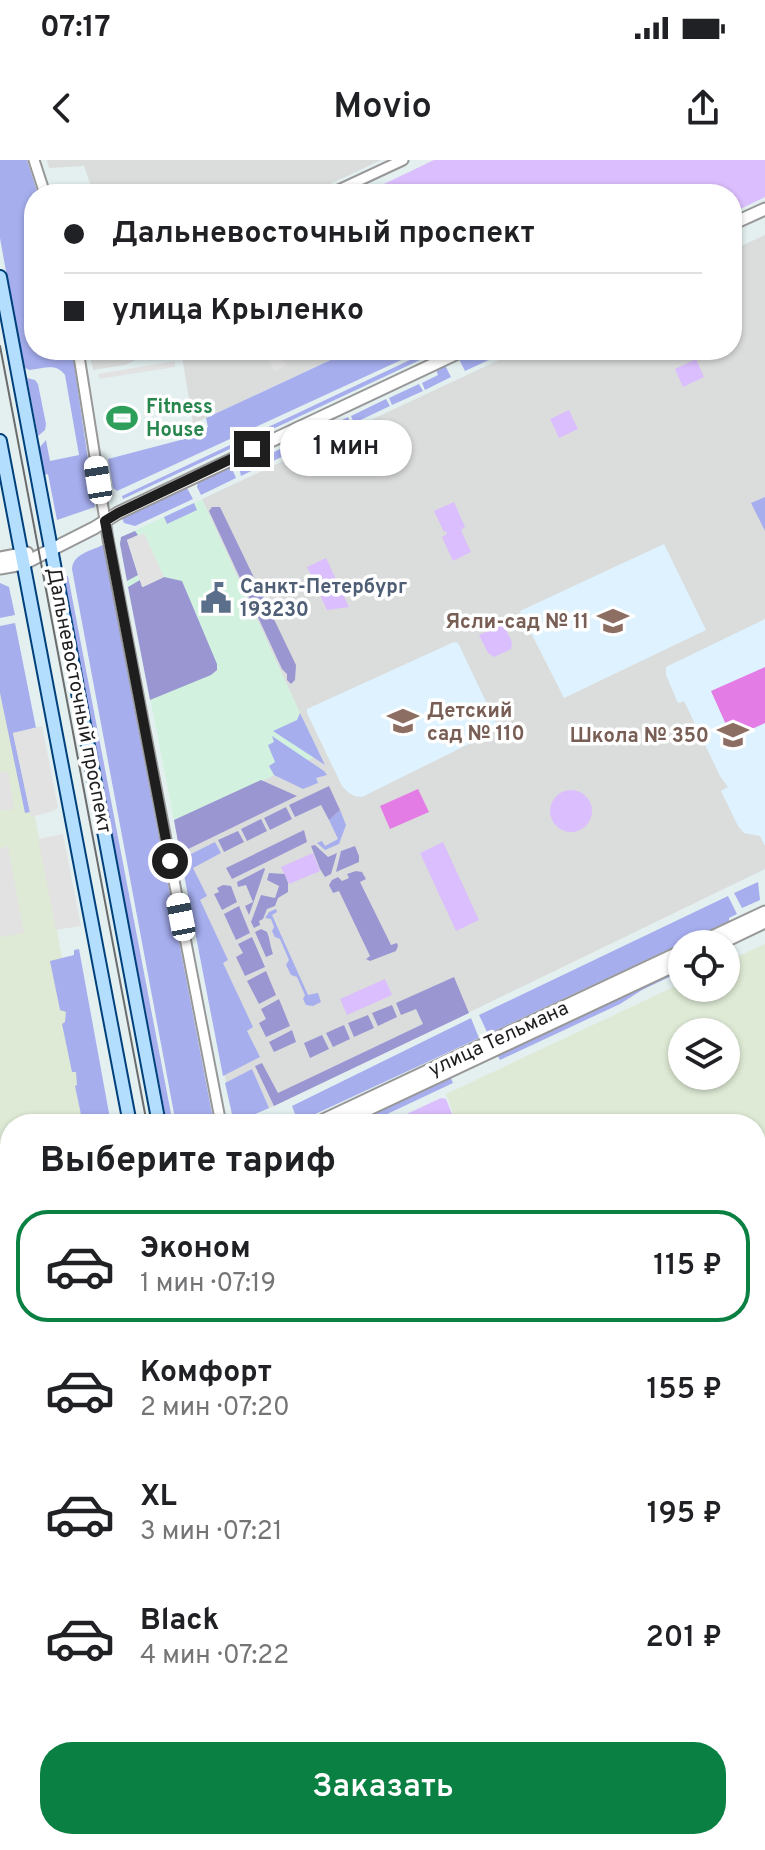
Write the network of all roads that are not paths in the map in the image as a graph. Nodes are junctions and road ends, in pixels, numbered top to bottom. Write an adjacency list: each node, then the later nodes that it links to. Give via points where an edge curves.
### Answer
1 (34, 160): 3 (street)
2 (403, 160): 4 (street)
3 (42, 184)
4 (351, 184)
5 (765, 209): 6 (street)
6 (742, 219)
7 (0, 277): 12 (main road, Дальневосточный проспект)
8 (80, 360): 11 (street)
9 (443, 360): 11 (street)
10 (0, 441): 14 (main road, Дальневосточный проспект)
11 (105, 521): 12 (street); 24 (street)
12 (51, 548): 14 (street); 23 (main road, Дальневосточный проспект)
13 (0, 558): 14 (street)
14 (22, 559): 15 (street); 22 (main road, Дальневосточный проспект)
15 (0, 568)
16 (765, 912): 18 (street)
17 (765, 922): 19 (street)
18 (727, 930)
19 (740, 934)
20 (668, 958): 25 (street, улица Тельмана)
21 (668, 969): 26 (street, улица Тельмана)
22 (128, 1114)
23 (157, 1114)
24 (219, 1114)
25 (336, 1114)
26 (358, 1114)

